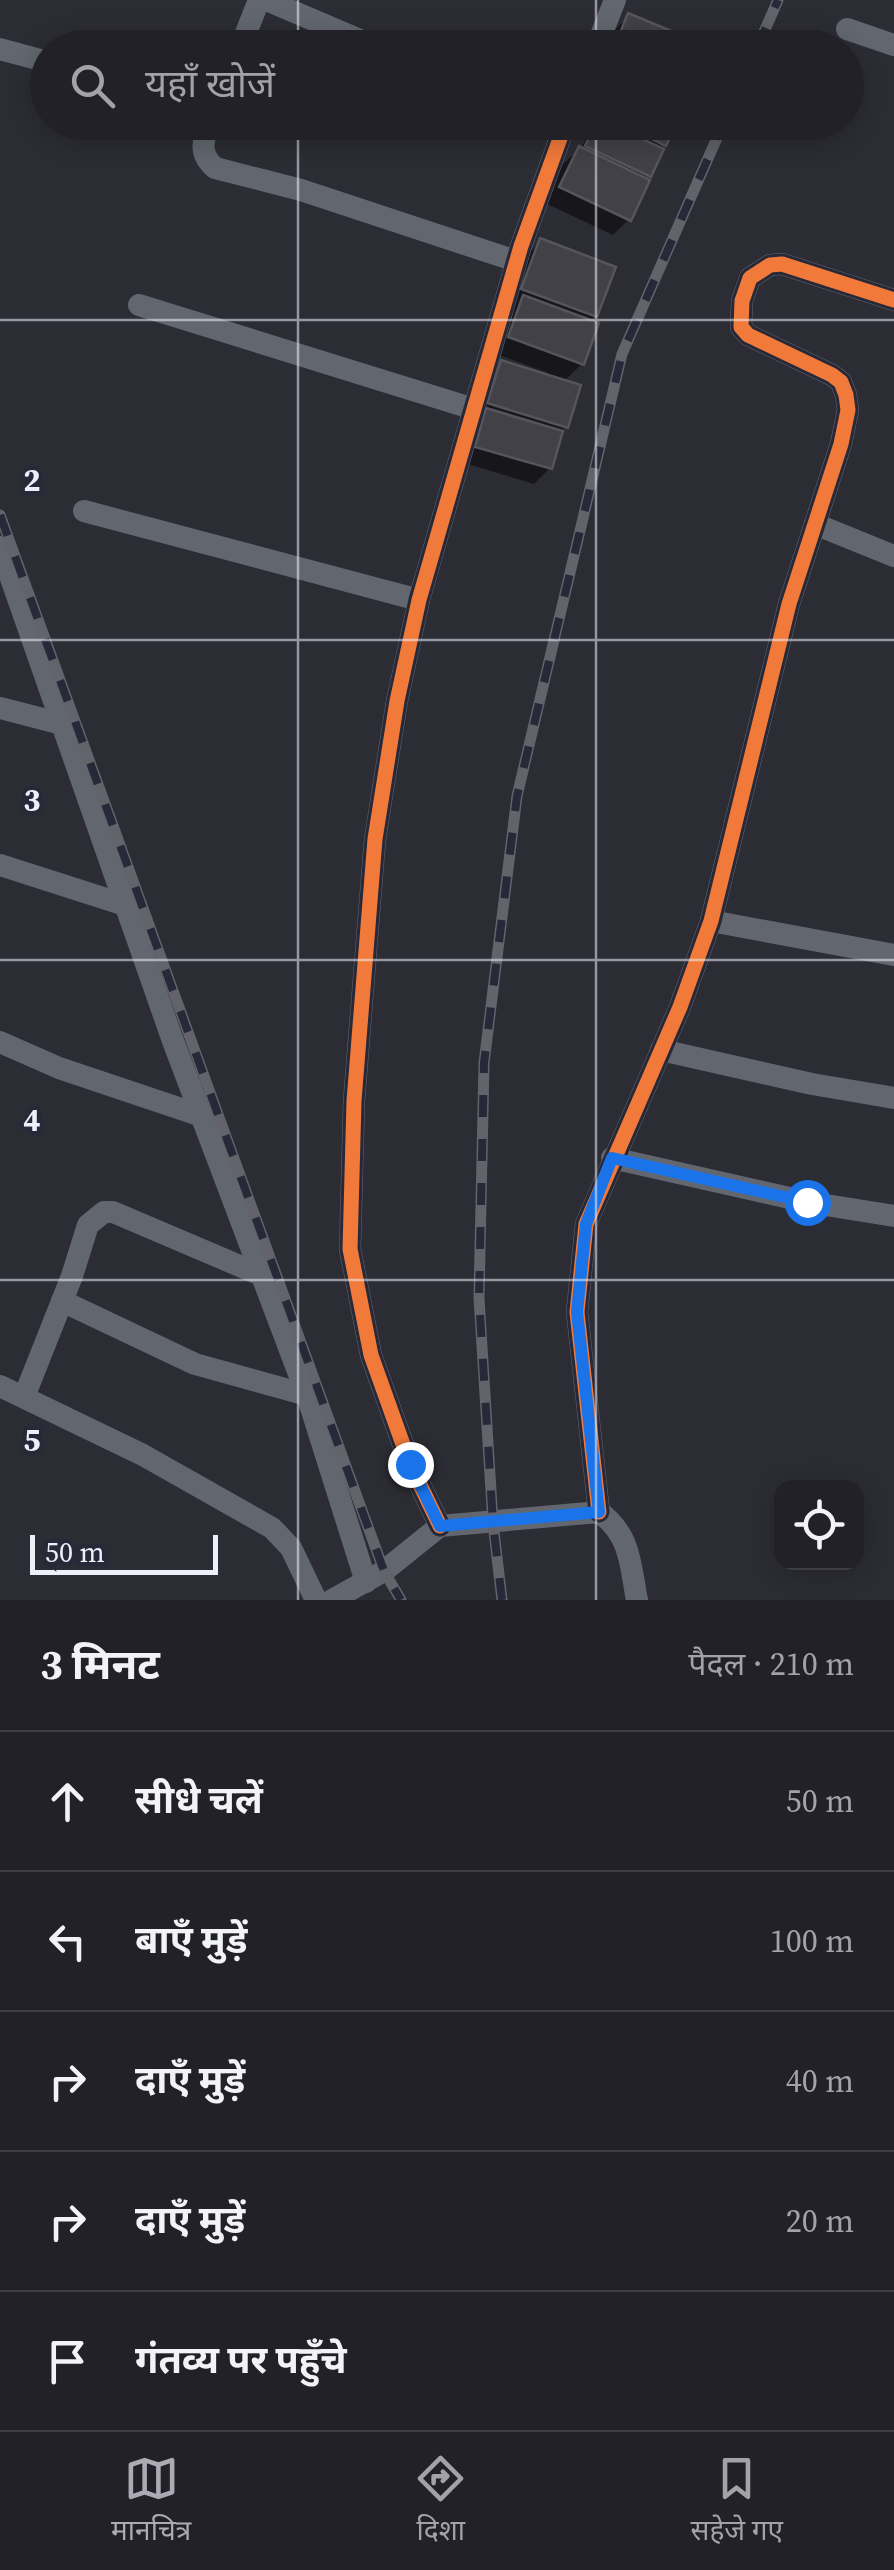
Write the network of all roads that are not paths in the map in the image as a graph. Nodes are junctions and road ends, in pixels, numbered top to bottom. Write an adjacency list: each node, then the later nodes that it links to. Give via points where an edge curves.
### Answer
1 (262, 0): 5 (street); 6 (street)
2 (587, 0): 3 (street)
3 (613, 4): 7 (street)
4 (847, 28): 8 (street)
5 (248, 30)
6 (335, 30)
7 (603, 30)
8 (853, 30)
9 (864, 34): 10 (street)
10 (894, 45)
11 (0, 49): 12 (street)
12 (30, 57)
13 (205, 140): 15 (street, via 202,150 215,168)
14 (560, 140): 15 (street)
15 (516, 262): 18 (street)
16 (894, 300): 20 (street, via 782,264 750,278 740,314 748,336 832,375 846,395 842,444)
17 (139, 306): 18 (street)
18 (474, 409): 23 (street)
19 (84, 510): 23 (street)
20 (815, 524): 22 (street); 28 (street, via 788,604)
21 (0, 547): 25 (street)
22 (894, 556)
23 (420, 600): 42 (street, via 376,840 354,1101 350,1249 371,1355)
24 (0, 708): 25 (street)
25 (62, 724): 27 (street)
26 (0, 864): 27 (street)
27 (126, 905): 33 (street)
28 (711, 921): 29 (street); 31 (street)
29 (894, 954)
30 (0, 1042): 33 (street)
31 (661, 1050): 32 (street); 34 (street)
32 (894, 1098)
33 (202, 1116): 36 (street)
34 (612, 1158): 35 (street); 41 (street, via 586,1224 578,1281)
35 (894, 1216)
36 (262, 1274): 37 (street, via 104,1212 88,1225); 39 (street)
37 (62, 1301): 39 (street, via 196,1364); 40 (street)
38 (0, 1386): 40 (street)
39 (307, 1395): 43 (street)
40 (24, 1397): 44 (street, via 272,1528 291,1548)
41 (599, 1512): 42 (street); 46 (street, via 620,1530)
42 (440, 1526): 43 (street)
43 (366, 1582): 45 (street)
44 (316, 1600)
45 (332, 1600)
46 (637, 1600)

